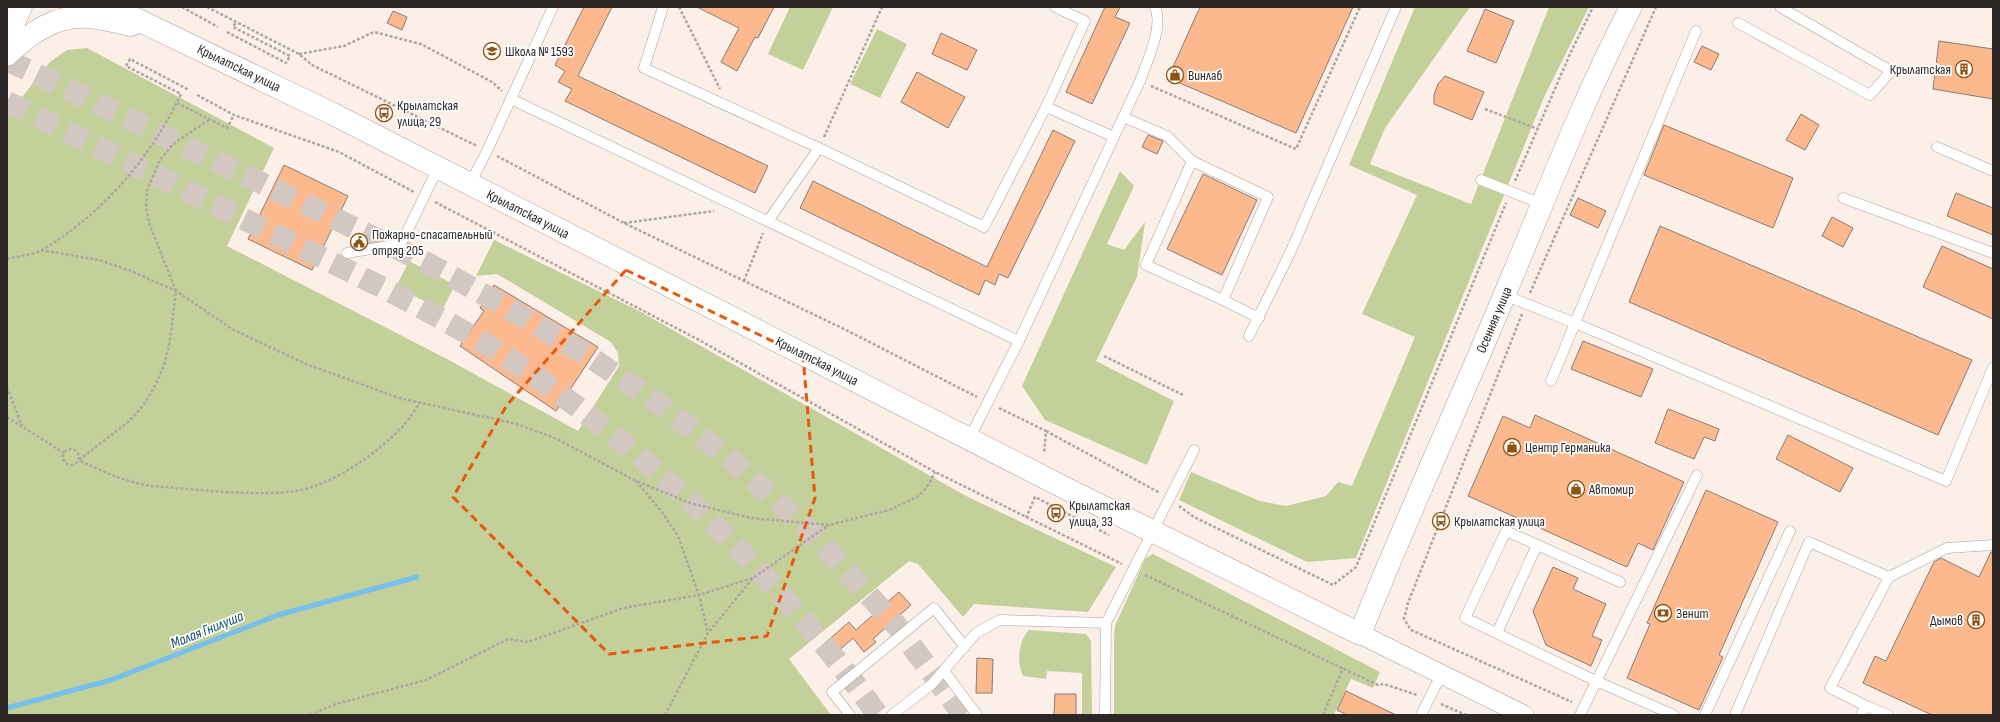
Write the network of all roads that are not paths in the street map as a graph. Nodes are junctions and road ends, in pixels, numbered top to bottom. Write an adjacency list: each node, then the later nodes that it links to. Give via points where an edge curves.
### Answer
1 (21, 7): 14 (main road)
2 (111, 7): 10 (main road, Крылатская улица)
3 (553, 7): 16 (lane)
4 (663, 7): 21 (lane, via 644,68)
5 (1055, 7): 17 (lane, via 1085,21)
6 (1154, 7): 18 (lane, via 1158,14 1154,44)
7 (1396, 7): 34 (lane, via 1290,253)
8 (1631, 7): 28 (main road, Осенняя улица, via 1568,140)
9 (1780, 7): 11 (lane, via 1891,71 1870,95)
10 (132, 11): 12 (main road, Крылатская улица)
11 (1738, 23)
12 (162, 31): 15 (main road, via 88,17 64,19 29,35); 23 (main road, Крылатская улица)
13 (1696, 31): 35 (lane)
14 (7, 38)
15 (7, 55)
16 (511, 99): 26 (lane); 29 (lane, via 736,208)
17 (1046, 107): 19 (lane); 21 (lane, via 984,227)
18 (1123, 117): 19 (lane); 22 (lane, via 1166,136)
19 (1114, 137): 37 (lane)
20 (1937, 147): 24 (lane)
21 (819, 148): 29 (lane)
22 (1192, 161): 33 (lane, via 1268,196); 33 (lane, via 1146,266)
23 (438, 168): 26 (main road, Крылатская улица); 30 (lane, via 401,244)
24 (1993, 171)
25 (1481, 180): 28 (lane)
26 (470, 184): 40 (main road, Крылатская улица)
27 (1843, 198): 31 (lane)
28 (1542, 204): 32 (main road, Осенняя улица)
29 (768, 220): 37 (lane)
30 (347, 253)
31 (1993, 253)
32 (1504, 295): 35 (lane); 50 (main road, Осенняя улица)
33 (1223, 300): 34 (lane)
34 (1259, 318): 36 (lane)
35 (1575, 322): 38 (lane, via 1946,481); 39 (lane)
36 (1249, 336)
37 (1019, 341): 40 (lane)
38 (1993, 367)
39 (1550, 381)
40 (969, 439): 44 (main road, Крылатская улица)
41 (1194, 450): 44 (lane)
42 (1697, 475): 55 (lane)
43 (1790, 531): 65 (lane)
44 (1152, 532): 49 (lane); 50 (main road, Крылатская улица)
45 (1538, 545): 48 (lane); 51 (lane); 51 (lane, via 1506,530 1465,618)
46 (1993, 545): 47 (lane, via 1947,548)
47 (1889, 577): 56 (lane, via 1830,688); 66 (lane, via 1809,542)
48 (1620, 582)
49 (1106, 623): 52 (lane, via 1000,620 976,633); 61 (lane)
50 (1360, 634): 54 (street, Крылатская улица)
51 (1497, 634): 55 (lane)
52 (965, 647): 53 (lane); 58 (lane, via 934,608 832,692)
53 (944, 671): 59 (lane, via 932,684); 60 (lane)
54 (1441, 675): 62 (lane); 63 (street, Крылатская улица)
55 (1596, 681): 57 (lane); 64 (lane)
56 (1863, 710): 67 (lane)
57 (1582, 711)
58 (850, 715)
59 (892, 715)
60 (977, 715)
61 (1105, 715)
62 (1421, 715)
63 (1524, 715)
64 (1674, 715)
65 (1705, 715)
66 (1735, 715)
67 (1888, 715)

